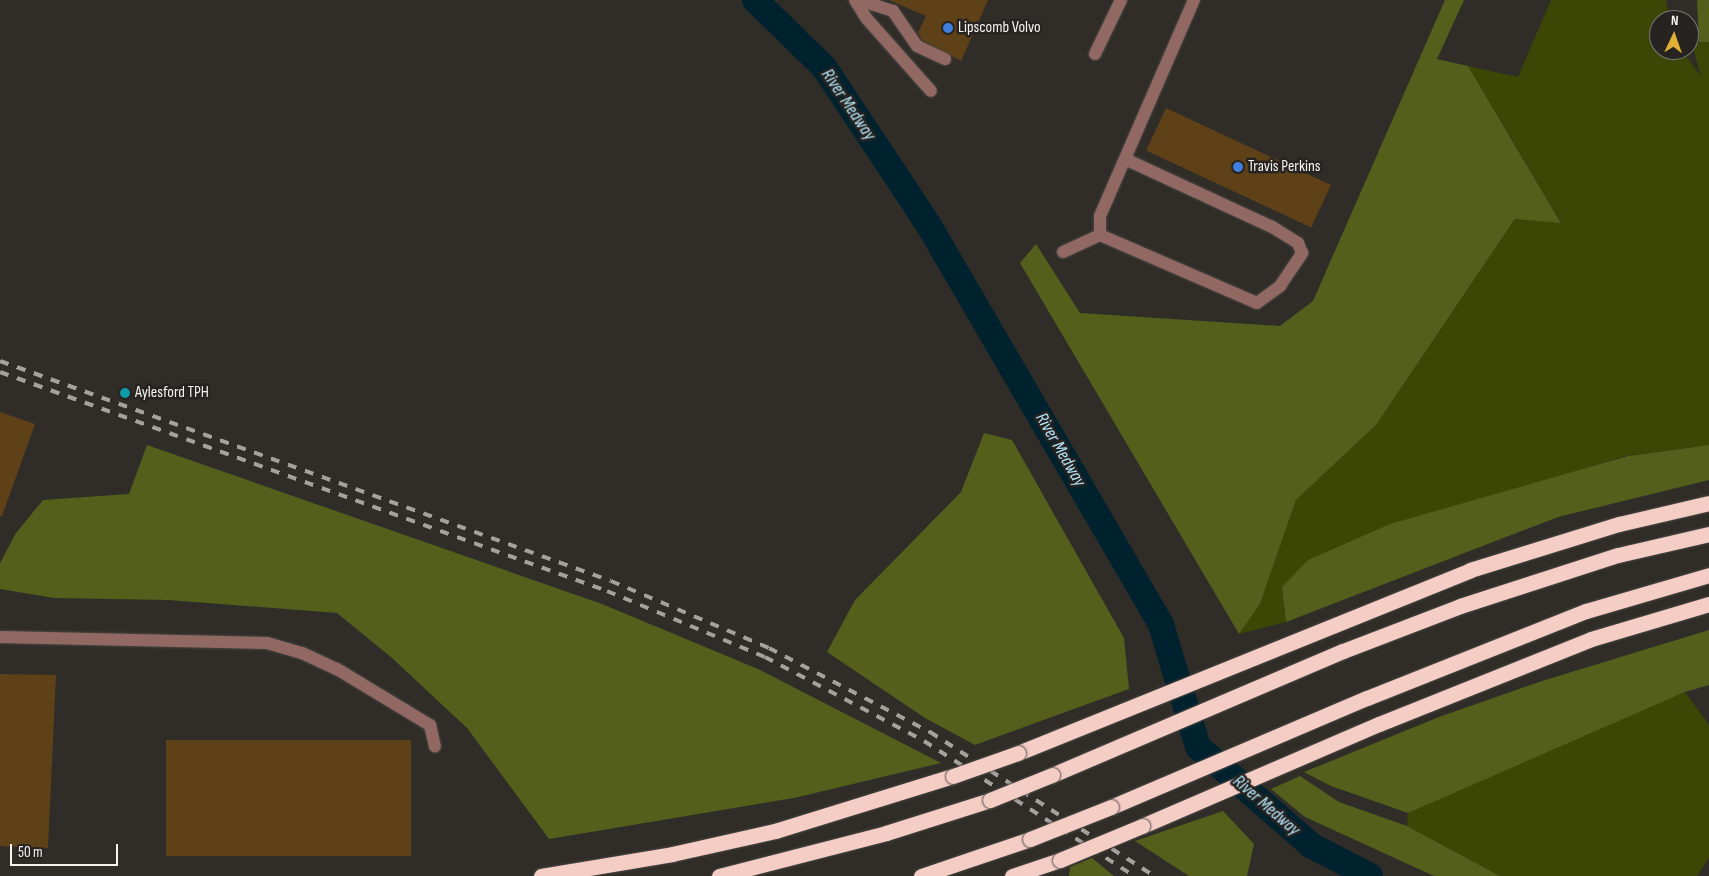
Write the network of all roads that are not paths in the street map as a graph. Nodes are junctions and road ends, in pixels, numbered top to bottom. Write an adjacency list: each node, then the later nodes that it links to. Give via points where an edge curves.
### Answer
1 (855, 0): 7 (lane, via 867,19)
2 (860, 0): 6 (lane, via 893,11 917,46)
3 (1121, 0): 5 (lane)
4 (1194, 0): 8 (lane)
5 (1095, 54)
6 (946, 59)
7 (931, 91)
8 (1125, 159): 9 (lane, via 1100,216); 9 (lane, via 1272,227 1298,242 1302,253 1280,286 1257,303)
9 (1100, 235): 10 (lane)
10 (1062, 252)
11 (1709, 502): 17 (highway, bridge, via 1470,570 1056,738 953,776 775,830 672,854)
12 (1709, 534): 18 (highway, bridge, via 1618,555 1460,606 1343,651 990,800 886,832)
13 (1709, 575): 19 (highway, bridge, via 1586,611 1367,698 1111,807)
14 (1709, 604): 20 (highway, bridge, via 1591,639 1380,724 1060,860)
15 (0, 637): 16 (lane, via 267,643 302,653 337,669 430,725)
16 (435, 746)
17 (541, 876)
18 (720, 876)
19 (921, 876)
20 (1012, 876)

